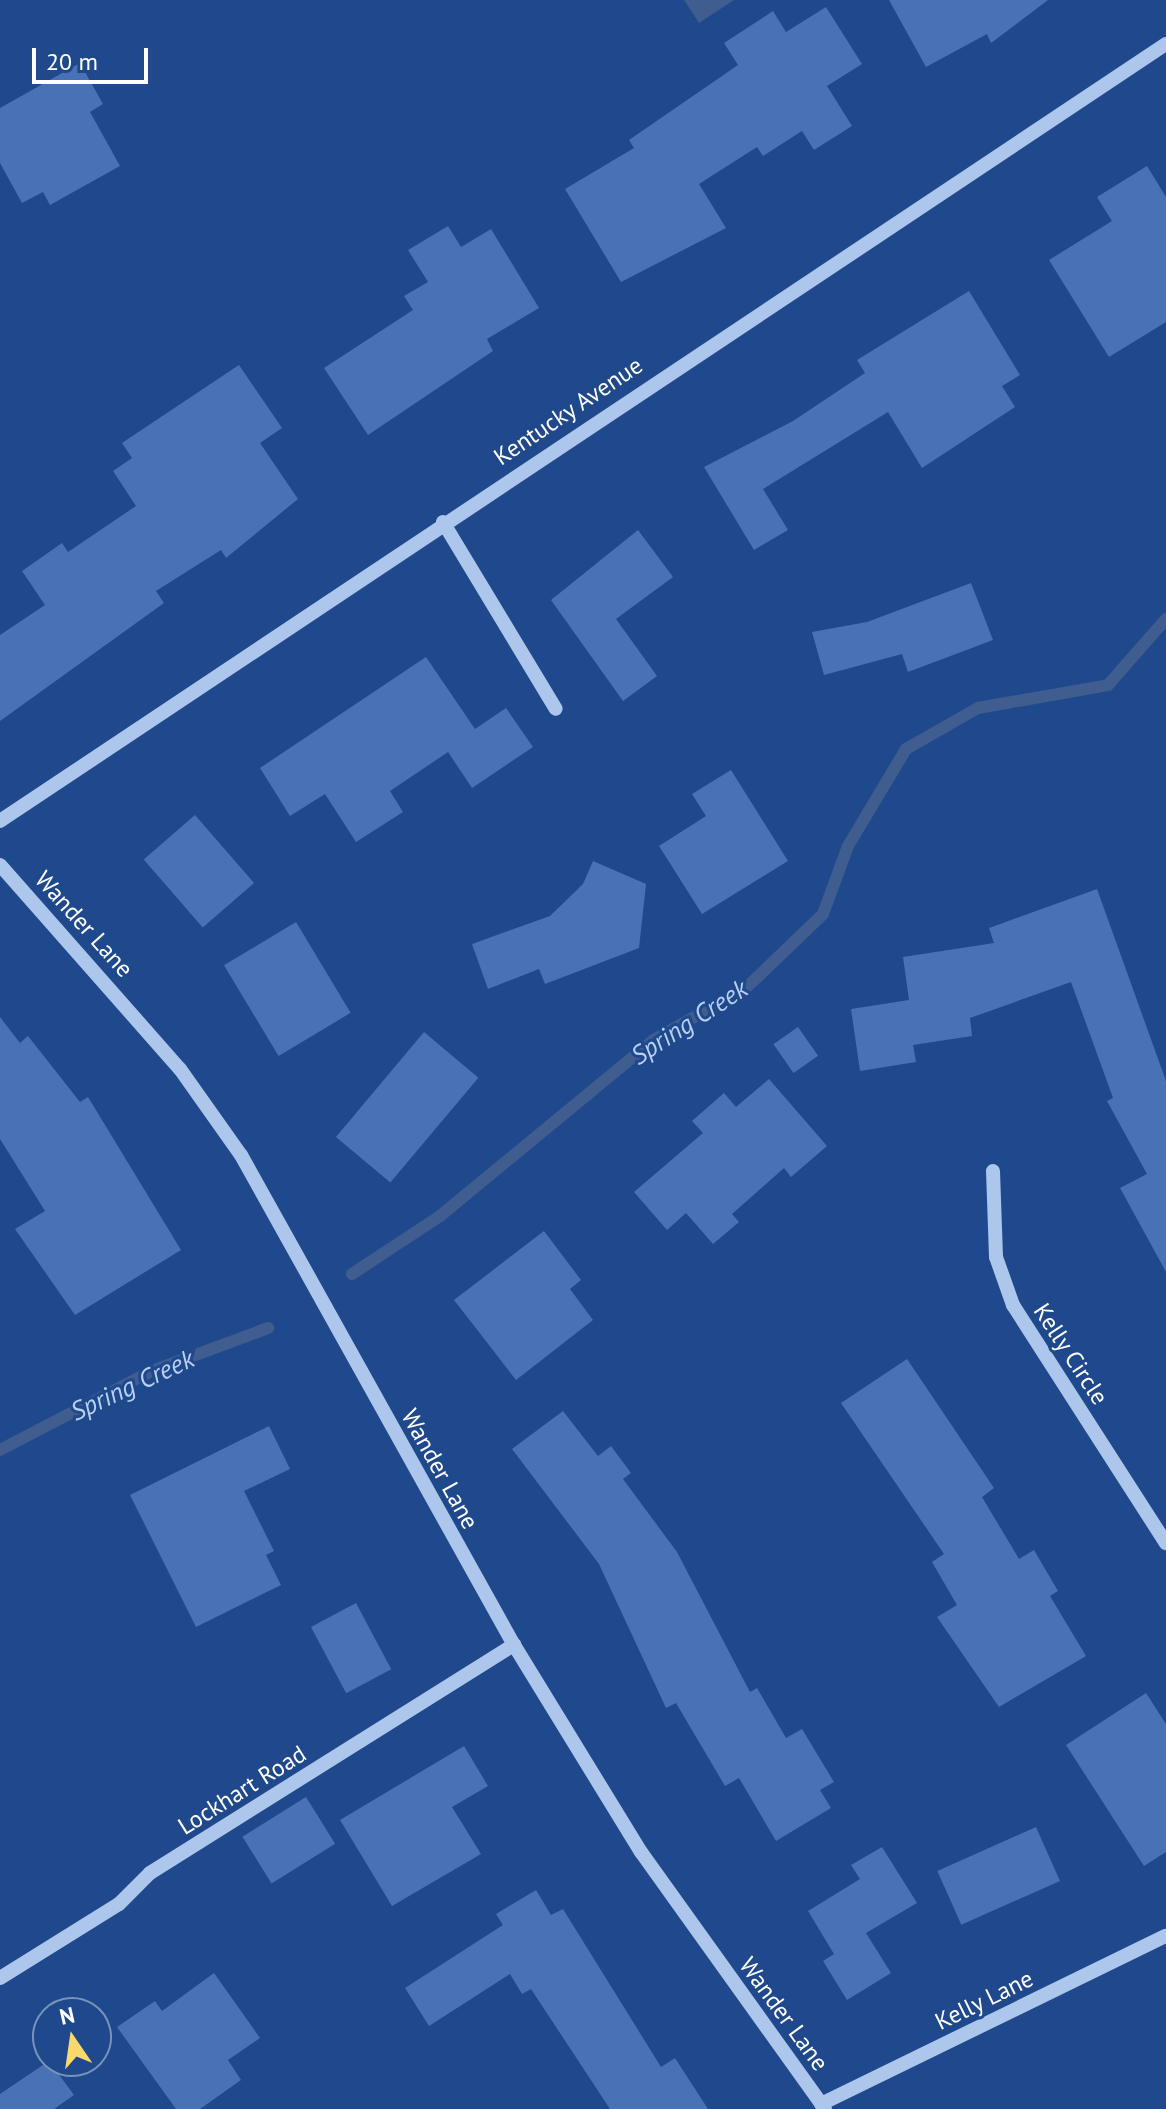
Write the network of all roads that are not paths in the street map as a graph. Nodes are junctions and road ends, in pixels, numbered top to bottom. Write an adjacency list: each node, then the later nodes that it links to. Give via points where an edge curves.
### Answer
1 (1166, 44): 2 (street, Kentucky Avenue)
2 (443, 522): 3 (street); 4 (street, Kentucky Avenue)
3 (556, 709)
4 (0, 821)
5 (0, 865): 8 (street, Wander Lane, via 180,1069 241,1155)
6 (993, 1171): 7 (street, Kelly Circle, via 996,1257 1013,1305)
7 (1166, 1543)
8 (514, 1645): 10 (street, Lockhart Road, via 150,1873 119,1904); 11 (street, Wander Lane, via 641,1852)
9 (1166, 1936): 11 (street, Kelly Lane)
10 (0, 1978)
11 (823, 2106)

